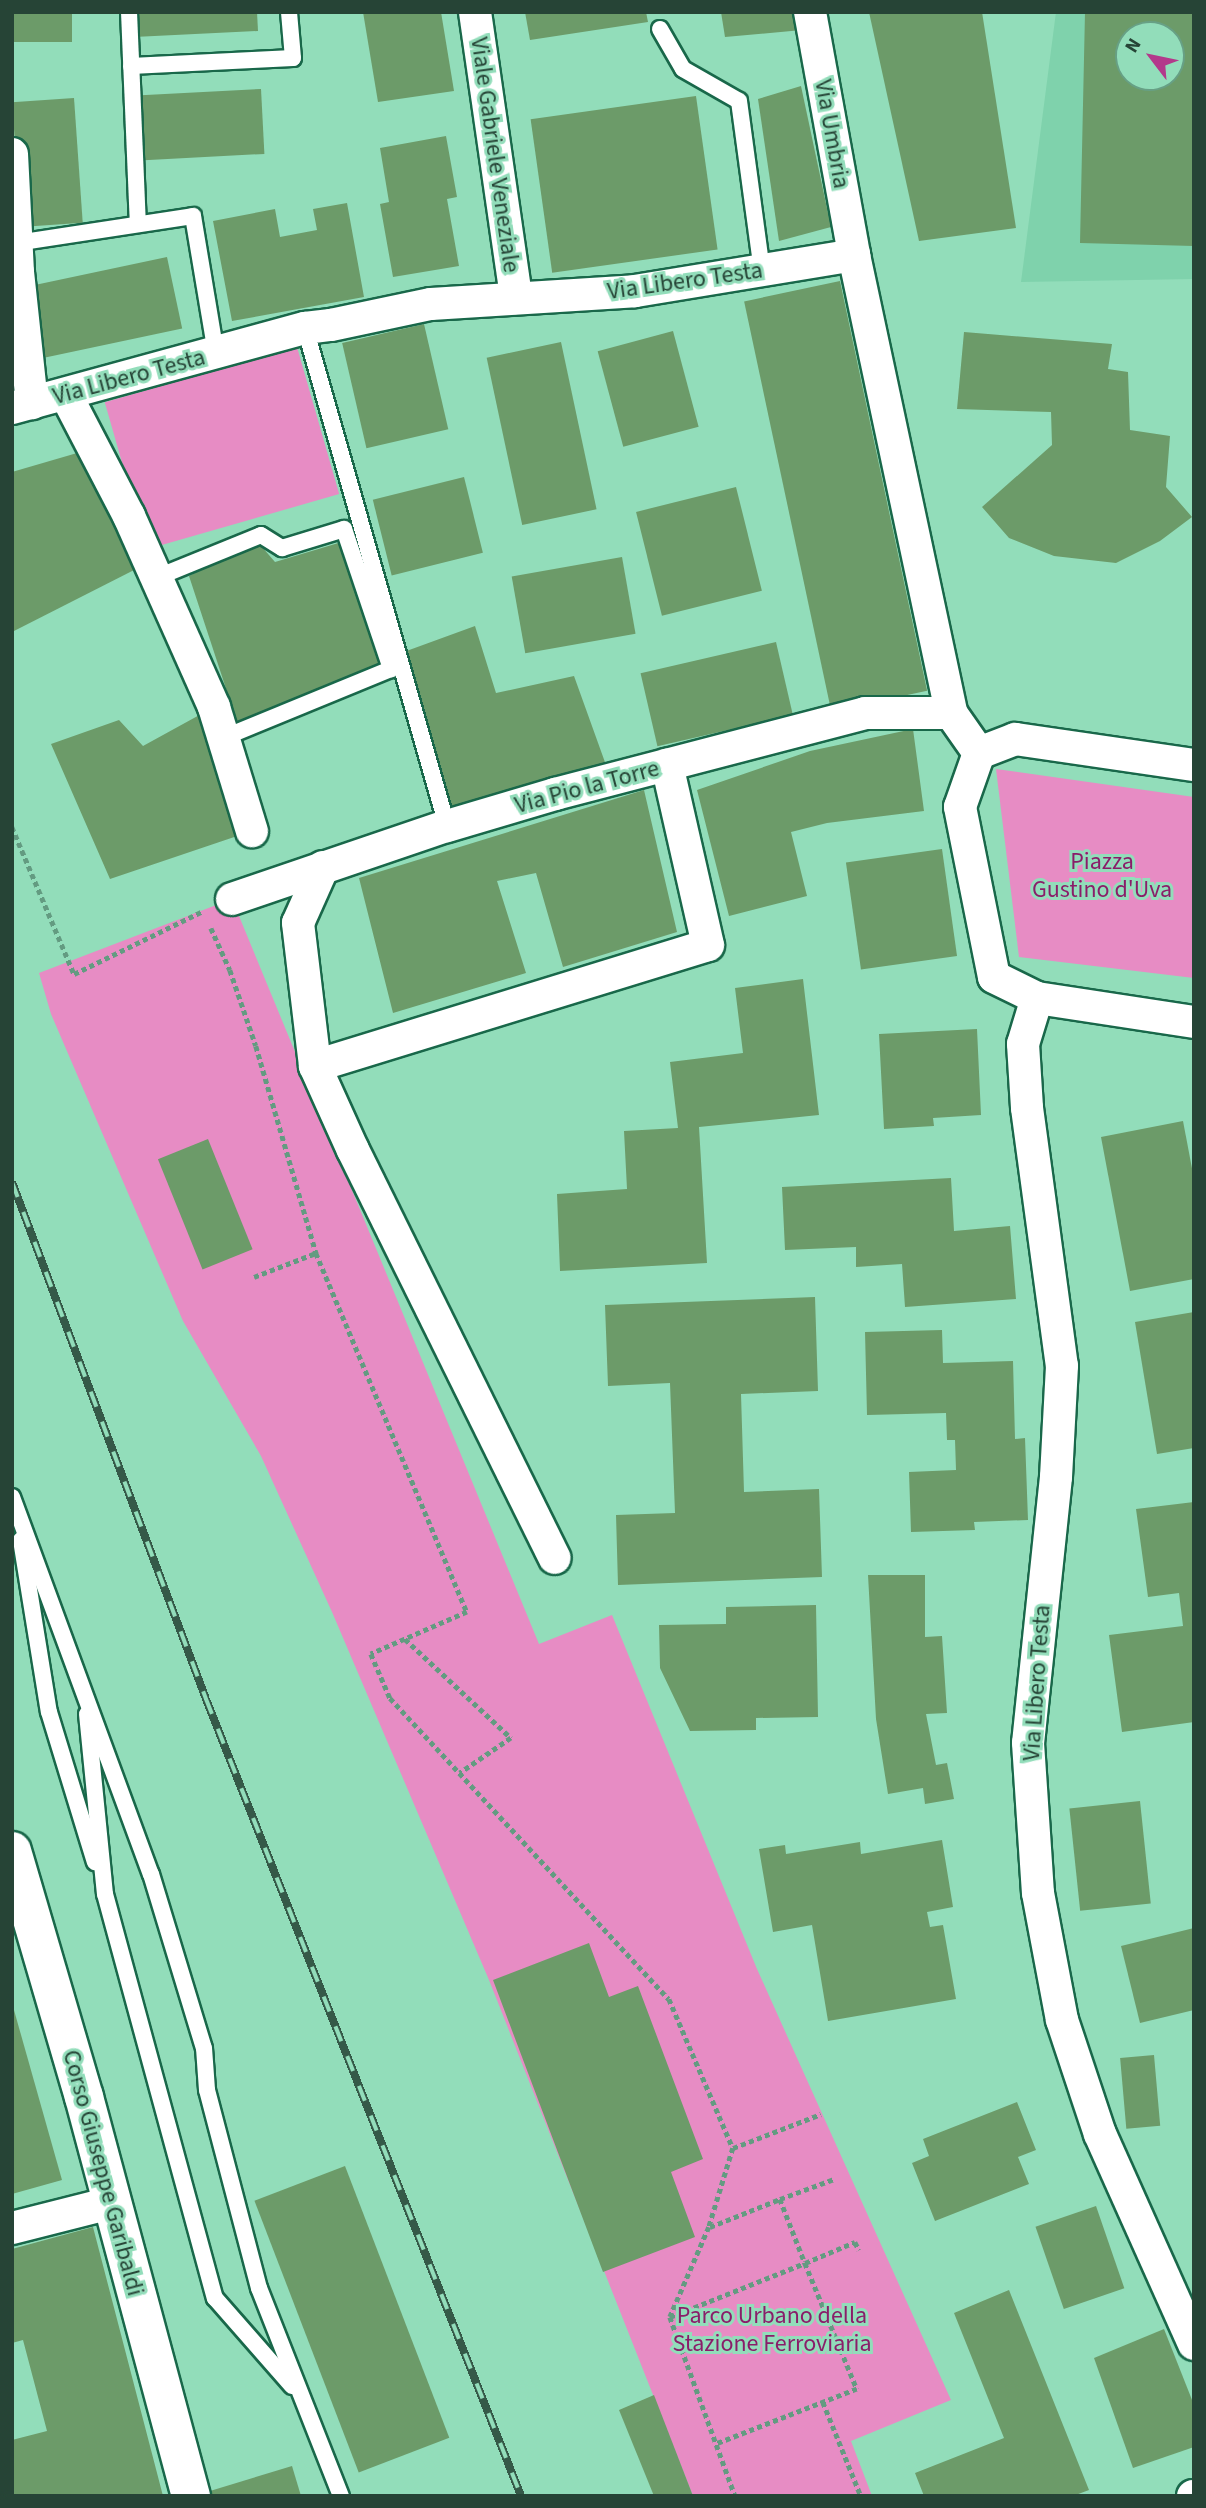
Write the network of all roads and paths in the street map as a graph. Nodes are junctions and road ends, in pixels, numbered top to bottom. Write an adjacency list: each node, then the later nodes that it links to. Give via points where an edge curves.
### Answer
1 (129, 12): 6 (lane)
2 (289, 12): 6 (lane, via 293,58)
3 (475, 12): 12 (street, Viale Gabriele Veneziale)
4 (810, 12): 10 (street, Via Umbria)
5 (660, 29): 11 (lane, via 683,69 739,101)
6 (131, 66): 8 (lane)
7 (12, 154): 9 (street)
8 (138, 223): 9 (lane); 14 (lane, via 193,216)
9 (17, 243): 16 (street)
10 (854, 255): 11 (street, Via Libero Testa); 18 (street)
11 (762, 271): 12 (street, Via Libero Testa, via 635,291)
12 (516, 299): 13 (street, Via Libero Testa, via 430,304)
13 (305, 328): 14 (street, Via Libero Testa); 23 (lane)
14 (216, 354): 15 (street, Via Libero Testa)
15 (66, 395): 16 (street, Via Libero Testa); 17 (street)
16 (22, 405)
17 (158, 577): 19 (street); 19 (lane, via 261,536 282,548 344,530 391,669)
18 (951, 713): 20 (street); 21 (street, Via Pio la Torre, via 865,713)
19 (223, 738): 25 (street)
20 (979, 753): 22 (street, via 1016,739); 28 (street, via 960,807 985,939 994,977)
21 (667, 765): 23 (street, Via Pio la Torre); 30 (street, via 708,945)
22 (1194, 765)
23 (447, 826): 26 (street, Via Pio la Torre)
24 (12, 827): 31 (path, via 74,975 204,911 256,1046)
25 (252, 831)
26 (323, 867): 27 (street, Via Pio la Torre); 30 (street, via 298,923)
27 (232, 899)
28 (1037, 998): 29 (street); 50 (street, Via Libero Testa, via 1023,1044 1027,1108 1062,1366 1056,1477 1028,1743 1038,1894 1062,2020 1100,2134)
29 (1194, 1022)
30 (315, 1066): 34 (street)
31 (316, 1253): 32 (path); 35 (path, via 467,1612)
32 (254, 1277)
33 (14, 1501): 36 (lane); 39 (lane, via 48,1712)
34 (555, 1558)
35 (405, 1639): 37 (path, via 371,1654 390,1698); 37 (path, via 511,1738)
36 (85, 1690): 39 (lane); 51 (lane, via 151,1874 196,2021 204,2048 207,2090 259,2288)
37 (460, 1773): 41 (path, via 669,1999)
38 (14, 1864): 44 (main road, Corso Giuseppe Garibaldi)
39 (105, 1894): 51 (lane, via 215,2298)
40 (821, 2114): 41 (path)
41 (733, 2148): 45 (path)
42 (834, 2179): 43 (path)
43 (780, 2199): 45 (path); 48 (path)
44 (111, 2203): 46 (street); 55 (main road, Corso Giuseppe Garibaldi)
45 (709, 2227): 49 (path)
46 (12, 2228)
47 (859, 2250): 48 (path, via 855,2242)
48 (805, 2263): 49 (path); 52 (path, via 857,2389)
49 (670, 2317): 53 (path)
50 (1194, 2344)
51 (298, 2393): 54 (lane)
52 (823, 2402): 53 (path); 58 (path)
53 (716, 2444): 57 (path)
54 (338, 2489): 56 (lane)
55 (191, 2496)
56 (350, 2496)
57 (735, 2496)
58 (861, 2496)

